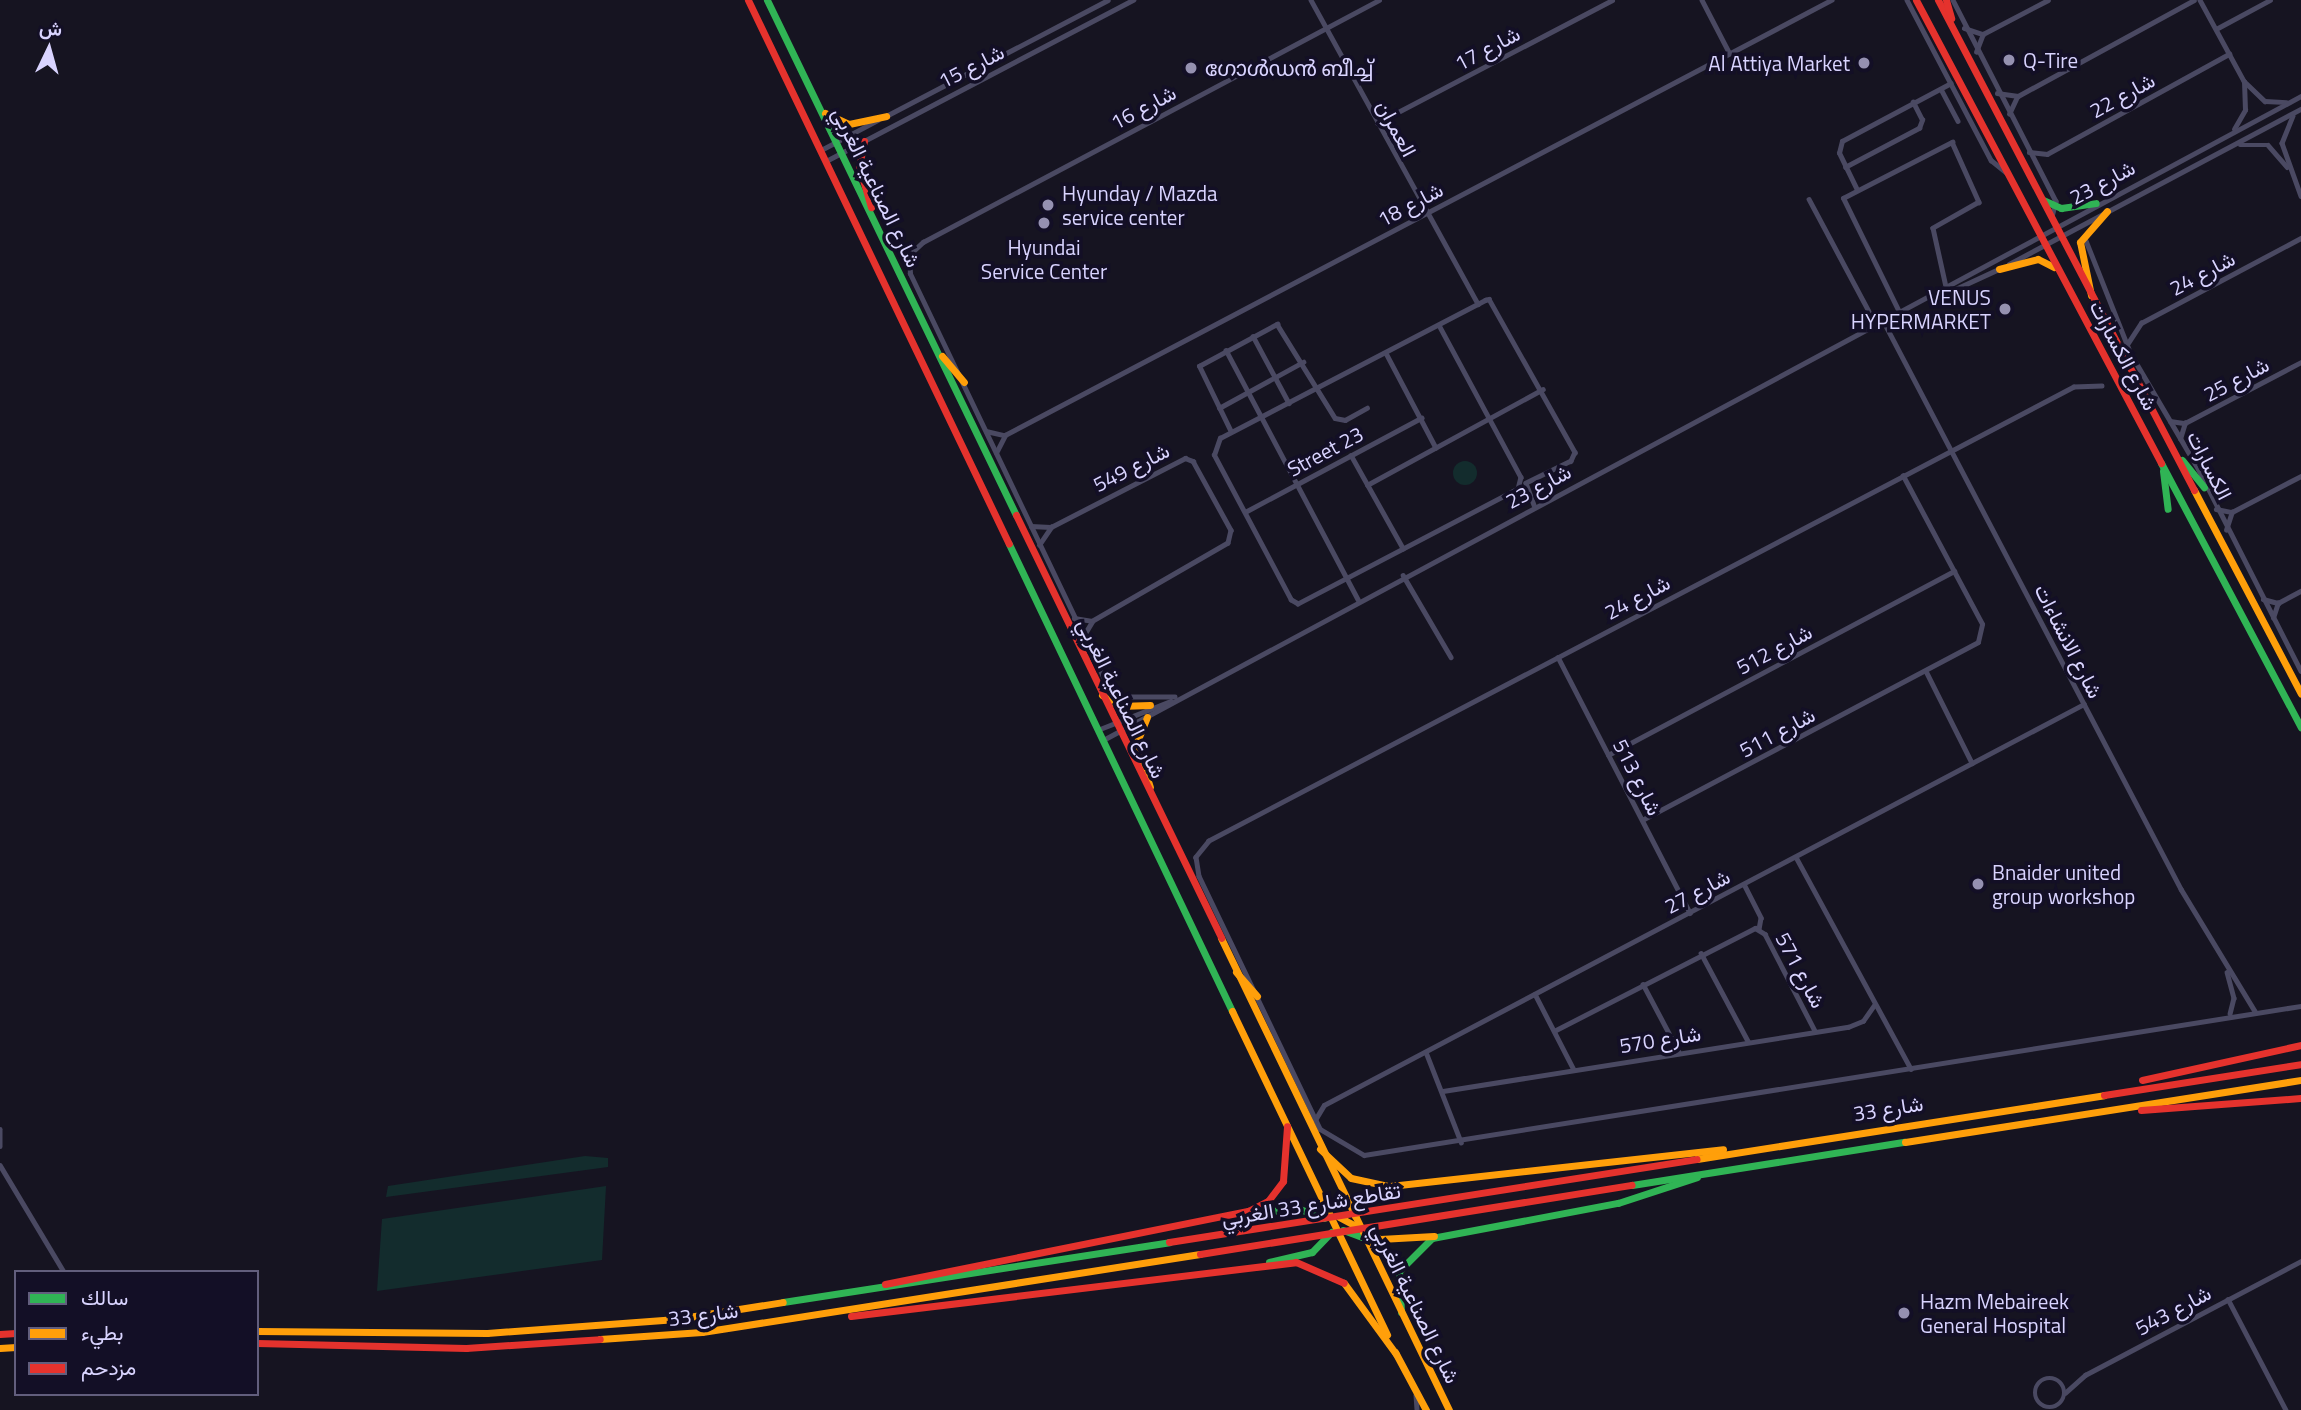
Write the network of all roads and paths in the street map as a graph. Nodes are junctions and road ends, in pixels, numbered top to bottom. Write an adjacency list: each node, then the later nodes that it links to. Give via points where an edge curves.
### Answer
1 (748, 0): 45 (main road, شارع الصناعية الغربي)
2 (767, 0): 35 (main road, شارع الصناعية الغربي)
3 (1108, 0): 37 (street, شارع 15)
4 (1133, 0): 43 (street, شارع 15)
5 (1311, 0): 21 (street, العمران)
6 (1379, 0): 21 (street, شارع 16)
7 (1612, 0): 40 (street, شارع 17)
8 (1702, 0): 24 (street)
9 (1831, 0): 24 (street, شارع 18)
10 (1907, 0): 28 (street)
11 (1938, 0): 19 (main road, شارع الكسارات)
12 (1946, 0): 19 (main road)
13 (1953, 0): 20 (street)
14 (2048, 0): 23 (street)
15 (2194, 0): 31 (street)
16 (2200, 0): 22 (street)
17 (2270, 0): 22 (street)
18 (1916, 2): 51 (main road, شارع الكسارات)
19 (1952, 26): 54 (main road, شارع الكسارات)
20 (1963, 27): 23 (street); 25 (street)
21 (1326, 28): 40 (street, العمران); 66 (street, شارع 16)
22 (2216, 29): 26 (street)
23 (1983, 34): 25 (street)
24 (1729, 52): 59 (street, شارع 18)
25 (1975, 54): 30 (street)
26 (2229, 54): 27 (street); 47 (street, شارع 22, via 2047,154)
27 (2244, 81): 34 (street, via 2265,101); 41 (street, via 2243,116)
28 (1951, 83): 29 (street); 51 (street, via 1994,165)
29 (1941, 89): 33 (street); 39 (street)
30 (1997, 93): 31 (street); 38 (street)
31 (2018, 96): 38 (street)
32 (2301, 96): 34 (street, شارع 23)
33 (1913, 102): 49 (street, via 1842,141); 49 (street, via 1923,120 1919,128)
34 (2290, 102): 41 (street, شارع 23)
35 (821, 109): 37 (main road, via 843,124); 42 (main road, شارع الصناعية الغربي)
36 (2298, 111): 44 (street, شارع 23); 50 (street, via 2282,136)
37 (886, 116): 42 (street, شارع 15)
38 (2010, 118): 47 (street)
39 (1958, 121)
40 (1377, 123): 59 (street, العمران)
41 (2229, 134): 56 (street, شارع 23)
42 (838, 141): 45 (street, شارع 15); 46 (main road, شارع الصناعية الغربي)
43 (864, 141): 46 (street, شارع 15); 60 (main road, via 859,166)
44 (2235, 145): 50 (street, via 2268,145); 58 (street, شارع 23)
45 (820, 151): 48 (main road, شارع الصناعية الغربي)
46 (842, 152): 48 (street, شارع 15); 60 (main road, شارع الصناعية الغربي)
47 (2029, 152): 57 (street)
48 (825, 161): 148 (main road, شارع الصناعية الغربي)
49 (1845, 167): 52 (street)
50 (2289, 169): 53 (street)
51 (2010, 176): 63 (main road, شارع الكسارات)
52 (1857, 190): 70 (street, via 1952,142 1979,202 1933,229); 74 (street, via 1842,202)
53 (2301, 195)
54 (2041, 198): 57 (main road); 61 (main road, شارع الكسارات)
55 (1809, 199): 77 (street)
56 (2096, 203): 57 (main road); 61 (street, شارع 23)
57 (2058, 207): 61 (street)
58 (2108, 211): 62 (main road); 64 (street, شارع 23)
59 (1424, 214): 72 (street, العمران); 101 (street, شارع 18)
60 (874, 221): 81 (main road, شارع الصناعية الغربي)
61 (2053, 222): 63 (street, شارع 23); 64 (main road, شارع الكسارات)
62 (2085, 231): 71 (main road, via 2079,245); 79 (street, الكسارات, via 2086,248)
63 (2040, 234): 67 (main road, شارع الكسارات); 70 (street, شارع 23)
64 (2059, 236): 67 (street, شارع 23); 71 (main road, شارع الكسارات)
65 (2301, 238): 79 (street, شارع 24, via 2141,323)
66 (922, 242): 86 (street, شارع الصناعية الغربي, via 909,255 909,275)
67 (2046, 244): 68 (street, شارع 23); 69 (main road, شارع الكسارات)
68 (1999, 269): 69 (main road, via 2038,259); 73 (street, شارع 23)
69 (2062, 276): 108 (main road, شارع الكسارات)
70 (1947, 291): 73 (street, شارع 23)
71 (2091, 296): 107 (main road, شارع الكسارات)
72 (1478, 303): 76 (street); 89 (street, via 1489,299 1498,306)
73 (1923, 304): 74 (street, شارع 23)
74 (1901, 316): 75 (street, شارع 23)
75 (1885, 324): 77 (street, شارع 23); 104 (street, شارع الانشاءات)
76 (1439, 325): 82 (street); 96 (street)
77 (1878, 328): 114 (street, شارع 23)
78 (1253, 336): 80 (street); 83 (street, via 1281,325); 85 (street)
79 (2128, 345): 97 (street, الكسارات)
80 (1226, 350): 90 (street); 92 (street, via 1199,366)
81 (936, 351): 86 (main road); 139 (main road, شارع الصناعية الغربي)
82 (1386, 353): 88 (street); 95 (street)
83 (1303, 362): 85 (street); 88 (street)
84 (2301, 362): 98 (street, شارع 25)
85 (1276, 377): 90 (street); 91 (street)
86 (964, 382): 99 (street, شارع الصناعية الغربي)
87 (2102, 386): 104 (street, شارع 24, via 2074,387)
88 (1319, 388): 91 (street); 93 (street, via 1338,419)
89 (1543, 389): 96 (street); 114 (street, via 1575,455 1526,483)
90 (1249, 391): 92 (street); 94 (street)
91 (1289, 403): 94 (street)
92 (1219, 408): 100 (street)
93 (1367, 408)
94 (1262, 417): 100 (street); 111 (street)
95 (1421, 418): 103 (street); 106 (street, Street 23)
96 (1490, 418): 103 (street); 123 (street, via 1521,477 1520,487)
97 (2168, 420): 98 (street, شارع 25); 102 (street, الكسارات)
98 (2185, 423): 102 (street, شارع 25)
99 (985, 431): 101 (street); 105 (street, شارع الصناعية الغربي)
100 (1231, 432): 117 (street, via 1216,441 1214,455)
101 (1005, 435): 105 (street)
102 (2180, 439): 113 (street, الكسارات)
103 (1436, 448): 112 (street)
104 (1951, 450): 109 (street, شارع 24); 143 (street, شارع الانشاءات)
105 (996, 453): 119 (street, شارع الصناعية الغربي)
106 (1351, 454): 111 (street, Street 23); 112 (street)
107 (2176, 454): 113 (main road); 140 (main road, شارع الكسارات)
108 (2160, 460): 115 (main road); 147 (main road, شارع الكسارات)
109 (1903, 476): 124 (street, شارع 511); 136 (street, شارع 24)
110 (2301, 476): 118 (street)
111 (1297, 484): 117 (street, Street 23); 126 (street)
112 (1367, 485): 123 (street)
113 (2204, 487): 116 (street, الكسارات)
114 (1534, 505): 125 (street, شارع 23)
115 (2168, 509)
116 (2215, 509): 118 (street); 121 (street, الكسارات)
117 (1245, 512): 126 (street, via 1293,603)
118 (2232, 512): 121 (street)
119 (1030, 525): 120 (street); 122 (street, شارع الصناعية الغربي)
120 (1051, 527): 122 (street, شارع 549); 133 (street, شارع 549, via 1185,457 1231,530 1228,543)
121 (2226, 530): 129 (street, الكسارات)
122 (1039, 545): 131 (street, شارع الصناعية الغربي)
123 (1403, 548): 126 (street)
124 (1954, 571): 137 (street, شارع 511, via 1982,624 1981,636); 151 (street, شارع 512)
125 (1404, 575): 128 (street, شارع 23); 135 (street)
126 (1347, 577): 128 (street)
127 (2301, 590): 130 (street)
128 (1358, 599): 141 (street, شارع 23)
129 (2263, 599): 130 (street); 132 (street, الكسارات)
130 (2278, 603): 132 (street)
131 (1074, 618): 133 (street); 134 (street, شارع الصناعية الغربي)
132 (2273, 618): 138 (street, الكسارات)
133 (1093, 621): 134 (street, شارع 549)
134 (1083, 636): 141 (street, شارع الصناعية الغربي, via 1117,694)
135 (1451, 657)
136 (1558, 657): 151 (street, شارع 513); 164 (street, شارع 24, via 1209,841 1196,857 1199,876)
137 (1926, 671): 152 (street); 154 (street, شارع 511)
138 (2301, 671)
139 (1098, 691): 144 (main road, via 1119,706); 146 (main road, شارع الصناعية الغربي)
140 (2301, 694)
141 (1181, 696): 142 (street, شارع 23)
142 (1171, 701): 144 (street, شارع 23); 145 (street, شارع 23)
143 (2084, 704): 152 (street, شارع 27); 161 (street, شارع الانشاءات)
144 (1150, 705): 146 (street, شارع 23)
145 (1147, 718): 149 (street, شارع 23); 153 (main road, via 1136,744)
146 (1114, 722): 148 (street, شارع 23); 149 (main road, شارع الصناعية الغربي)
147 (2301, 727)
148 (1100, 729): 150 (main road, شارع الصناعية الغربي)
149 (1118, 732): 150 (street, شارع 23); 153 (main road, شارع الصناعية الغربي)
150 (1105, 739): 186 (main road, شارع الصناعية الغربي)
151 (1608, 755): 154 (street, شارع 513)
152 (1972, 763): 155 (street, شارع 27)
153 (1153, 802): 160 (main road, شارع الصناعية الغربي)
154 (1642, 820): 157 (street, شارع 513)
155 (1796, 857): 156 (street, شارع 27); 165 (street)
156 (1744, 884): 157 (street, شارع 27); 158 (street, via 1761,918)
157 (1690, 913): 163 (street, شارع 27)
158 (1759, 929): 159 (street, شارع 571); 170 (street, شارع 571)
159 (1701, 953): 162 (street, شارع 571); 171 (street)
160 (1229, 964): 164 (main road); 190 (main road, شارع الصناعية الغربي)
161 (2227, 971): 167 (street, شارع الانشاءات); 168 (street, شارع الانشاءات, via 2234,998)
162 (1643, 984): 169 (street, شارع 571); 174 (street)
163 (1535, 994): 169 (street); 173 (street, شارع 27)
164 (1257, 996): 182 (street)
165 (1874, 1005): 170 (street, شارع 570, via 1856,1025); 176 (street)
166 (2301, 1006): 167 (street)
167 (2256, 1012): 168 (street)
168 (2230, 1015): 176 (street)
169 (1554, 1031): 177 (street)
170 (1815, 1031): 171 (street, شارع 570)
171 (1748, 1041): 174 (street, شارع 570)
172 (2301, 1045): 180 (main road)
173 (1426, 1052): 179 (street); 183 (street, شارع 27)
174 (1679, 1052): 177 (street, شارع 570)
175 (2301, 1064): 180 (main road, شارع 33)
176 (1911, 1069): 188 (street)
177 (1574, 1070): 179 (street, شارع 570)
178 (2301, 1080): 184 (main road, شارع 33)
179 (1443, 1091): 188 (street)
180 (2103, 1091): 191 (main road, شارع 33)
181 (2301, 1098): 184 (main road)
182 (1307, 1102): 183 (street); 185 (street)
183 (1324, 1105): 185 (street)
184 (2105, 1111): 193 (main road, شارع 33)
185 (1315, 1120): 188 (street, via 1326,1136 1360,1154)
186 (1287, 1126): 198 (main road, via 1287,1165 1279,1189 1261,1206); 199 (main road, شارع الصناعية الغربي)
187 (0, 1129): 189 (street)
188 (1461, 1142)
189 (0, 1146)
190 (1320, 1149): 194 (main road, via 1351,1178); 196 (main road, شارع الصناعية الغربي)
191 (1742, 1150): 194 (main road, via 1589,1160); 195 (main road, شارع 33)
192 (0, 1165): 209 (street)
193 (1710, 1171): 197 (main road, شارع 33); 202 (main road, via 1618,1203)
194 (1399, 1185): 200 (main road, via 1363,1199)
195 (1482, 1195): 204 (main road, تقاطع شارع 33 الغربي)
196 (1345, 1198): 199 (main road); 200 (main road, شارع الصناعية الغربي)
197 (1483, 1210): 207 (main road, تقاطع شارع 33 الغربي)
198 (1219, 1218): 199 (main road, via 1297,1209); 210 (main road, via 921,1273)
199 (1335, 1220): 200 (main road); 201 (main road); 205 (main road, شارع الصناعية الغربي); 208 (main road, via 1312,1252)
200 (1356, 1221): 201 (main road); 202 (main road, via 1366,1234 1388,1241); 203 (main road, شارع الصناعية الغربي)
201 (1349, 1234): 203 (main road); 205 (main road)
202 (1445, 1234): 212 (main road, via 1420,1245 1402,1265 1396,1286)
203 (1364, 1238): 212 (main road, شارع الصناعية الغربي)
204 (1145, 1248): 210 (main road, شارع 33)
205 (1346, 1251): 216 (main road, شارع الصناعية الغربي)
206 (2301, 1261): 211 (street, شارع 543)
207 (1148, 1263): 213 (main road, شارع 33)
208 (1238, 1268): 213 (main road); 216 (main road, via 1296,1262 1333,1273 1356,1292)
209 (62, 1270)
210 (867, 1291): 214 (main road, شارع 33, via 562,1329)
211 (2228, 1299): 218 (street, شارع 543, via 2085,1375); 225 (street)
212 (1401, 1312): 223 (main road, شارع الصناعية الغربي)
213 (811, 1317): 215 (main road, شارع 33, via 545,1346)
214 (259, 1331)
215 (259, 1343)
216 (1396, 1354): 217 (main road, شارع الصناعية الغربي)
217 (1416, 1391): 220 (main road, شارع الصناعية الغربي); 222 (street)
218 (2065, 1393): 219 (street); 221 (street, via 2055,1379 2039,1382 2036,1399)
219 (2063, 1401): 221 (street); 224 (street)
220 (1426, 1407)
221 (2052, 1409)
222 (1417, 1410)
223 (1449, 1410)
224 (2064, 1410)
225 (2286, 1410)

